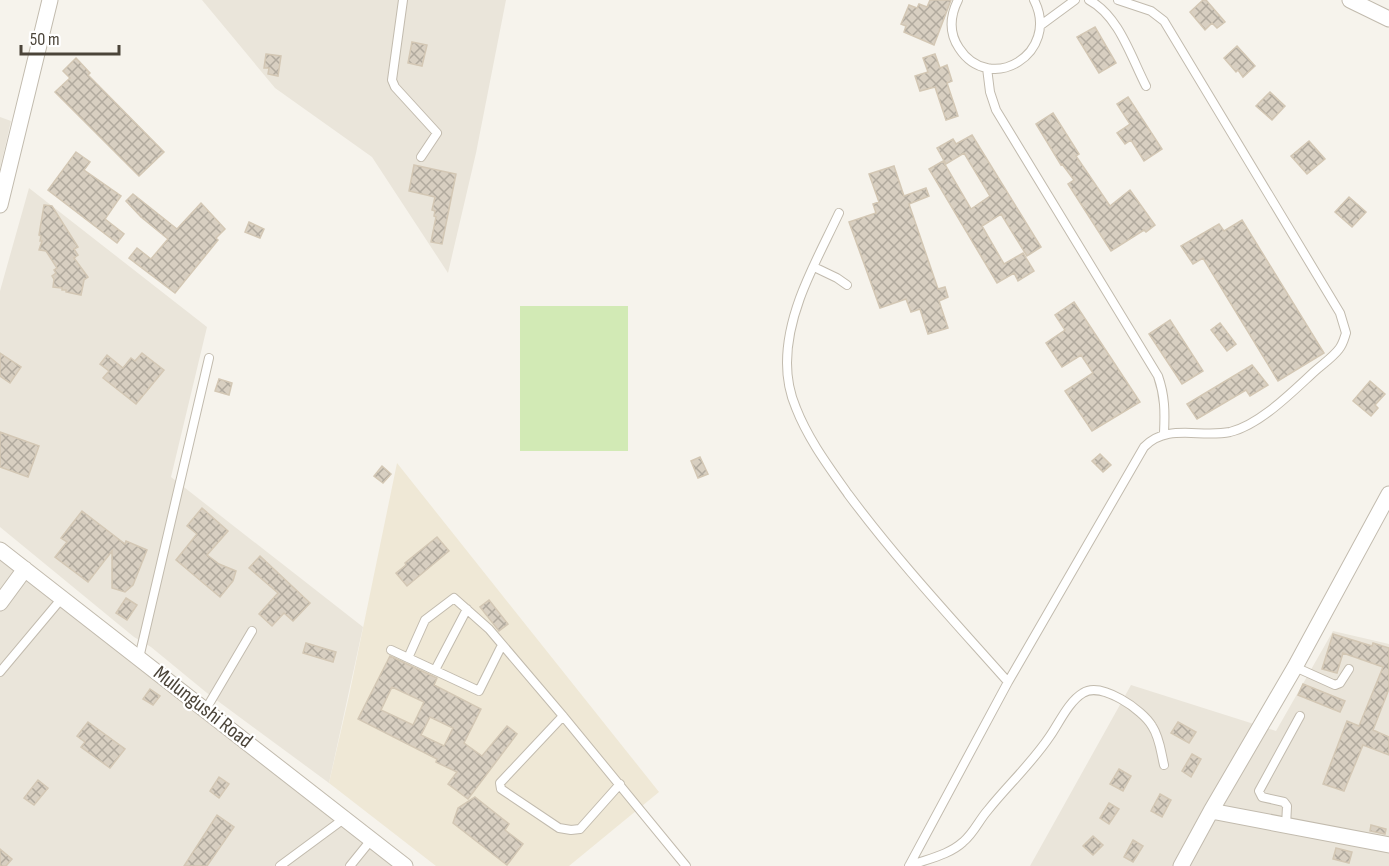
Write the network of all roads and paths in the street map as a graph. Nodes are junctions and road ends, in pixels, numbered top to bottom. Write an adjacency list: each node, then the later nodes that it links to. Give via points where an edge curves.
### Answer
1 (50, 0): 14 (street)
2 (403, 0): 13 (lane, via 392,80 437,133)
3 (958, 0): 11 (lane, via 951,28 955,42 962,54)
4 (1034, 0): 10 (lane)
5 (1075, 0): 10 (lane)
6 (1089, 0): 12 (lane, via 1113,20)
7 (1118, 0): 19 (lane, via 1151,11 1164,21 1340,313 1346,333 1338,350 1247,426 1215,434)
8 (1350, 0): 9 (street)
9 (1389, 19)
10 (1041, 26): 11 (lane, via 1038,41 1029,54 1010,66)
11 (987, 68): 19 (lane, via 996,110 1158,376 1165,400)
12 (1146, 86)
13 (421, 157)
14 (0, 205)
15 (839, 213): 16 (lane)
16 (814, 267): 17 (lane); 35 (lane, via 795,315 787,363 789,385 800,417 819,451 872,525)
17 (848, 285)
18 (209, 358): 29 (lane)
19 (1164, 433): 35 (lane, via 1144,447)
20 (1389, 494): 31 (street)
21 (0, 550): 22 (street, Mulungushi Road)
22 (25, 569): 23 (street, Mulungushi Road); 24 (street)
23 (62, 598): 29 (street, Mulungushi Road); 34 (lane)
24 (0, 603)
25 (467, 609): 27 (lane); 30 (lane, via 454,598 425,620); 33 (lane)
26 (252, 631): 36 (lane)
27 (502, 645): 33 (lane, via 479,691); 37 (lane)
28 (391, 650): 30 (lane)
29 (139, 658): 36 (street, Mulungushi Road)
30 (408, 658): 33 (lane)
31 (1295, 667): 32 (lane, via 1335,685); 41 (street)
32 (1349, 669)
33 (435, 670)
34 (0, 672)
35 (1008, 682): 50 (lane)
36 (206, 709): 42 (street, Mulungushi Road)
37 (563, 716): 40 (lane); 40 (lane, via 500,783 501,789 559,828 571,830 580,828)
38 (1300, 716): 43 (lane, via 1259,791 1262,796 1284,802)
39 (1164, 765): 50 (lane, via 1156,734 1144,716 1127,702 1102,691 1084,692 963,843)
40 (620, 784): 49 (lane)
41 (1211, 812): 43 (street); 51 (street)
42 (345, 818): 44 (street, Mulungushi Road); 46 (lane)
43 (1286, 826): 45 (street)
44 (371, 840): 47 (lane); 48 (street, Mulungushi Road)
45 (1389, 845)
46 (280, 866)
47 (350, 866)
48 (405, 866)
49 (686, 866)
50 (909, 866)
51 (1181, 866)

